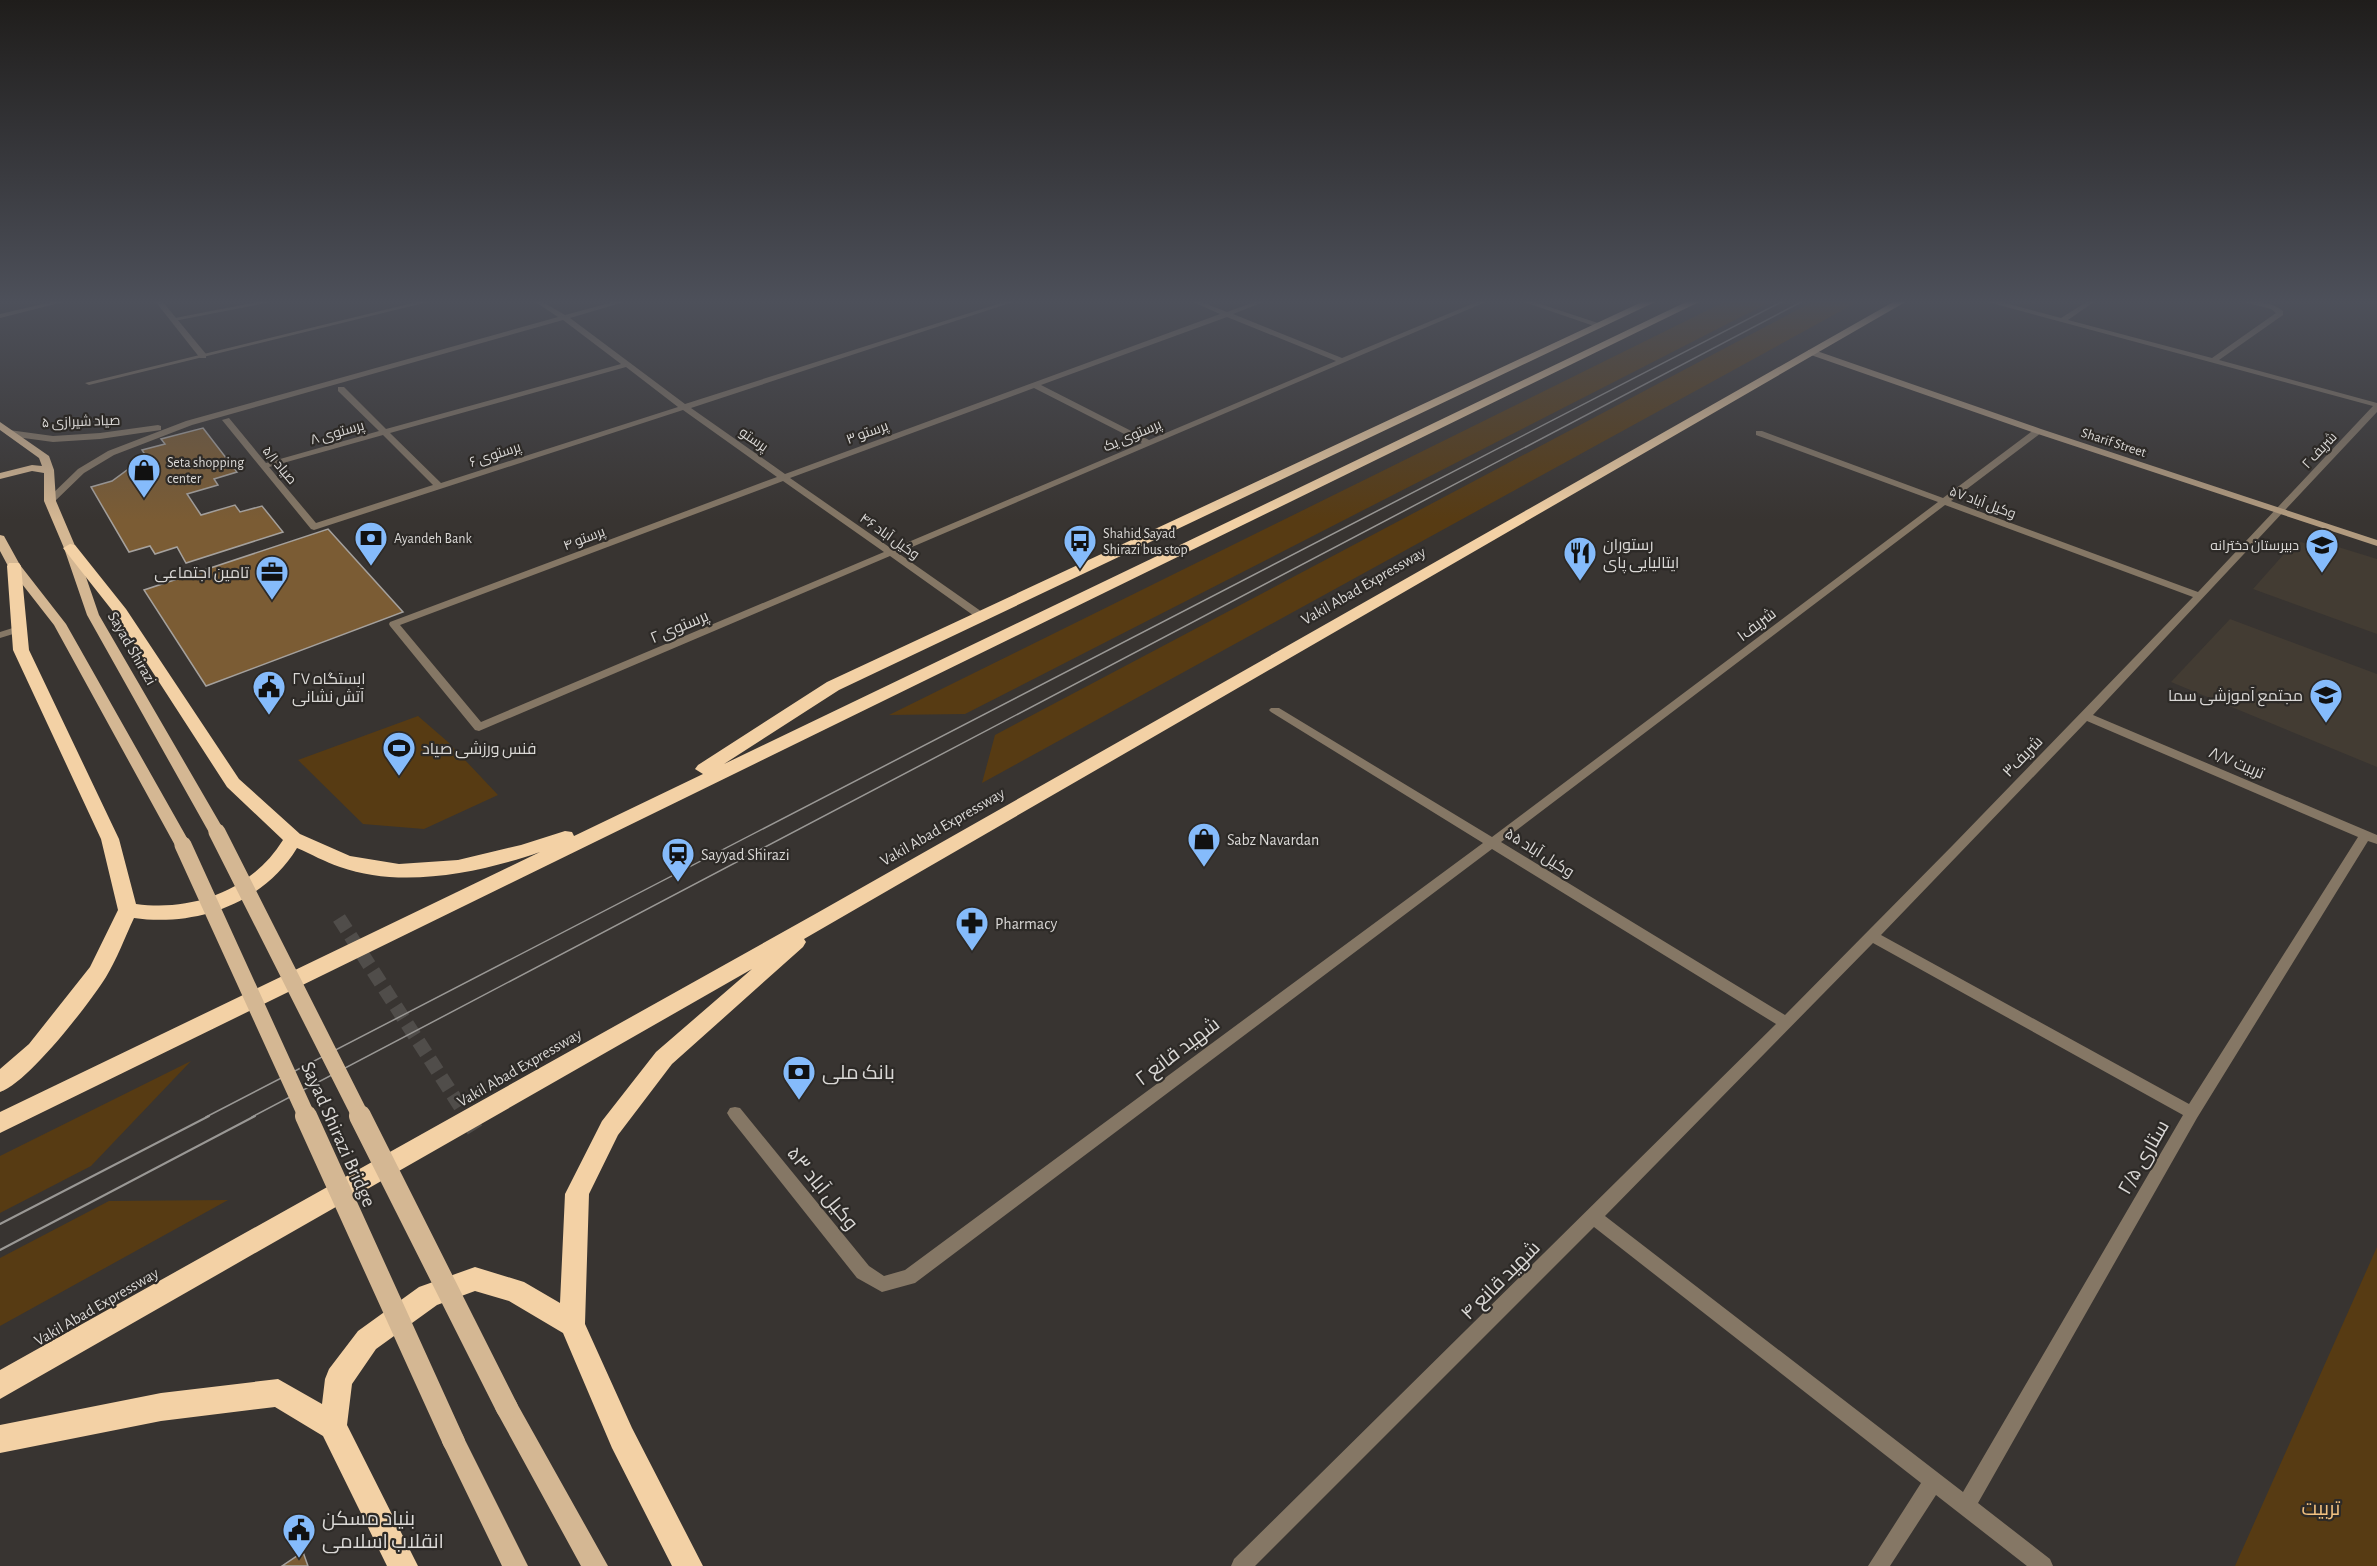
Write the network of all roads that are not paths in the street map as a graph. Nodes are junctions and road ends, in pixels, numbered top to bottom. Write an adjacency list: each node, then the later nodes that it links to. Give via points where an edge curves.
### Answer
1 (127, 374): 13 (street)
2 (360, 374): 19 (street, صیاد شیرازی ۵)
3 (593, 374): 22 (street, پرستوی ۸)
4 (639, 374): 17 (street, پرستو)
5 (786, 374): 17 (street, پرستوی ۶)
6 (1065, 374): 14 (street, پرستو ۳)
7 (1311, 374): 25 (street, پرستوی یک)
8 (1497, 374): 41 (highway)
9 (1543, 374): 47 (highway)
10 (1772, 374): 53 (highway, Vakil Abad Expressway)
11 (1875, 374): 21 (street, Sharif Street)
12 (2264, 374): 16 (street)
13 (89, 383)
14 (1035, 385): 25 (street); 29 (street, پرستو ۳)
15 (341, 389): 22 (street)
16 (2377, 406): 33 (street, شریف ۲)
17 (684, 407): 29 (street, پرستو); 30 (street, پرستوی ۶)
18 (225, 420): 26 (street, صیاد ۵/۱)
19 (189, 423): 23 (street, صیاد شیرازی ۵, via 53,439); 31 (street, صیاد شیرازی ۵, via 111,453 81,471)
20 (0, 425): 23 (main road)
21 (2038, 431): 32 (street, شریف١); 33 (street, Sharif Street)
22 (385, 432): 26 (street, پرستوی ۸); 30 (street)
23 (9, 433): 27 (main road, via 44,456)
24 (1759, 433): 32 (street, ۵۷ وکیل آباد)
25 (1148, 443): 38 (street, پرستوی یک)
26 (263, 466): 34 (street, صیاد ۵/۱)
27 (49, 470): 28 (main road, via 32,468); 31 (main road, Sayad Shirazi)
28 (0, 476)
29 (784, 477): 38 (street, ۴۶ وکیل آباد); 46 (street, پرستو ۴, via 394,624)
30 (439, 486): 34 (street, پرستوی ۶)
31 (50, 501): 37 (main road, Sayad Shirazi)
32 (1944, 502): 40 (street, ۵۷ وکیل آباد); 51 (street, شریف١)
33 (2280, 511): 36 (street, Sharif Street); 40 (street, شریف٣)
34 (314, 527)
35 (0, 539): 39 (main road)
36 (2377, 543)
37 (70, 549): 48 (main road, Sayad Shirazi, via 93,615); 50 (highway, via 122,612 233,783)
38 (890, 552): 41 (street, ۴۶ وکیل آباد); 46 (street, پرستوی ۲)
39 (14, 566): 42 (highway); 69 (main road, Sayad Shirazi Bridge, bridge, via 60,624 183,846 454,1442)
40 (2199, 596): 45 (street, شریف٣)
41 (981, 616): 47 (highway, via 833,686)
42 (19, 630): 43 (street); 52 (highway, via 21,650 110,839)
43 (0, 635)
44 (1275, 710): 51 (street, ۵۵ وکیل آباد)
45 (2084, 715): 49 (street, تربیت ۸/۷); 54 (street, شریف٣)
46 (479, 727)
47 (640, 811): 50 (highway, via 524,851 458,867 399,871 345,862); 59 (highway)
48 (217, 832): 70 (main road, Sayad Shirazi Bridge, bridge, via 507,1408)
49 (2371, 837): 58 (street, ستاری ۲/۵)
50 (293, 839): 52 (highway, via 286,853 258,881 214,904 166,915)
51 (1492, 842): 55 (street, ۵۵ وکیل آباد); 61 (street, شهید قانع ۲, via 909,1277)
52 (128, 910): 56 (highway, via 98,972 36,1050)
53 (824, 918): 62 (highway, via 664,1059 610,1128 577,1194); 63 (highway, Vakil Abad Expressway)
54 (1871, 936): 55 (street, شریف٣); 58 (street)
55 (1787, 1023): 60 (street, شهید قانع ۴)
56 (0, 1083)
57 (735, 1113): 61 (street, وکیل آباد ۵۳, via 863,1272)
58 (2192, 1113): 67 (street, ستاری ۲/۵)
59 (0, 1124)
60 (1594, 1217): 66 (street); 72 (street, شهید قانع ۴)
61 (882, 1284)
62 (573, 1324): 64 (highway, via 515,1291 475,1279 428,1296 367,1340 339,1379); 71 (highway, via 622,1438)
63 (0, 1385)
64 (333, 1426): 65 (highway, via 278,1394 161,1407); 68 (highway)
65 (0, 1439)
66 (1933, 1483): 67 (street); 73 (street)
67 (1966, 1506): 74 (street)
68 (403, 1566)
69 (515, 1566)
70 (595, 1566)
71 (688, 1566)
72 (1241, 1566)
73 (1878, 1566)
74 (2043, 1566)

